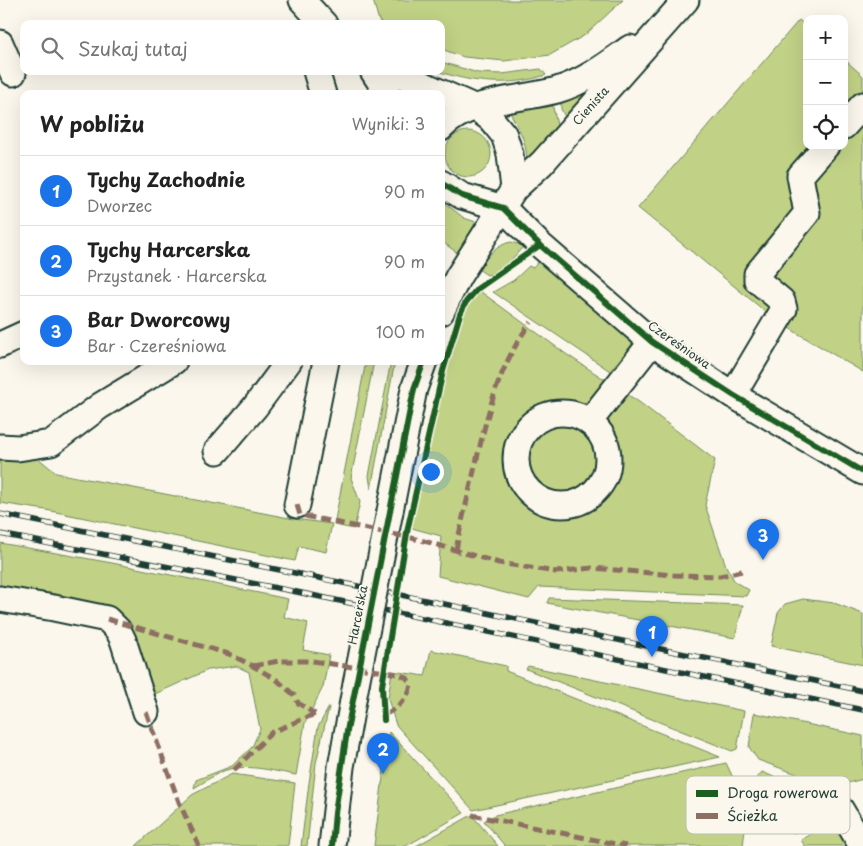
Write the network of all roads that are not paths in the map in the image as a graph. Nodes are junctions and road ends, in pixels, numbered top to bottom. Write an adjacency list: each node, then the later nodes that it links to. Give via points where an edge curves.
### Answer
1 (302, 0): 3 (street)
2 (686, 0): 4 (street, Cienista)
3 (319, 20)
4 (667, 22): 15 (street, Cienista, via 606,66 570,85 501,99); 20 (street, Cienista)
5 (0, 43): 6 (street)
6 (13, 73)
7 (317, 75): 10 (street)
8 (376, 75): 11 (street)
9 (401, 75): 12 (street)
10 (322, 90)
11 (385, 90)
12 (435, 90)
13 (445, 94): 15 (street)
14 (863, 105): 16 (street)
15 (476, 108): 17 (street, Cienista); 20 (street, via 504,135 510,154)
16 (848, 122)
17 (445, 125)
18 (823, 150): 31 (street, via 800,176 807,213 757,274 757,280 782,301 784,309)
19 (445, 185): 20 (street, via 462,196)
20 (508, 198): 21 (street, via 458,277); 23 (street, Czereśniowa, via 540,245)
21 (445, 304)
22 (20, 336): 24 (street)
23 (652, 342): 31 (street, Czereśniowa); 32 (street)
24 (0, 345)
25 (167, 365): 33 (street, via 100,406 51,443)
26 (287, 365): 34 (street)
27 (325, 365): 36 (street)
28 (414, 365): 30 (street, Harcerska)
29 (423, 365): 30 (street, Harcerska)
30 (414, 389): 40 (street, Harcerska, bridge, via 356,684)
31 (733, 395): 35 (street, Czereśniowa)
32 (589, 422)
33 (0, 447)
34 (217, 451)
35 (863, 472)
36 (297, 505)
37 (0, 599): 38 (street, via 107,619 123,640)
38 (146, 712)
39 (850, 825): 41 (street)
40 (332, 846)
41 (862, 846)

